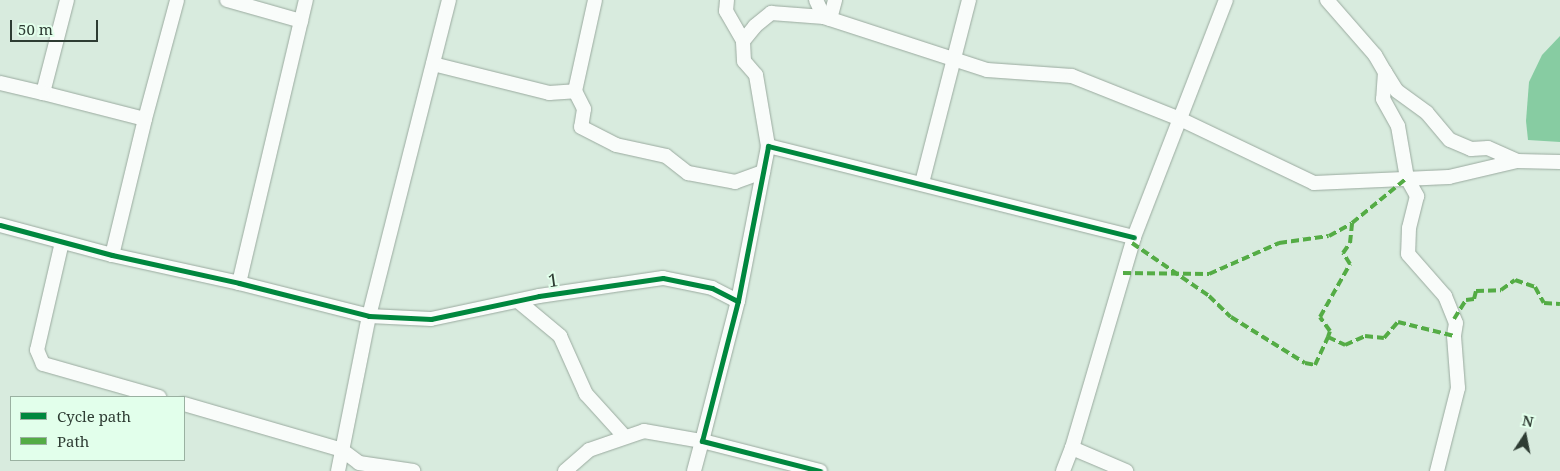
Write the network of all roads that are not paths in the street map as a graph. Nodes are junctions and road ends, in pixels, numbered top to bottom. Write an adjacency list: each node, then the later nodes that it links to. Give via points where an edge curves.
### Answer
1 (67, 0): 21 (street)
2 (177, 0): 23 (street)
3 (227, 0): 14 (street)
4 (306, 0): 14 (street)
5 (449, 0): 17 (street)
6 (595, 0): 20 (street)
7 (728, 0): 15 (street, via 726,11)
8 (816, 0): 13 (street)
9 (835, 0): 13 (street)
10 (969, 0): 16 (street)
11 (1226, 0): 22 (street)
12 (1327, 0): 18 (street, via 1375,55)
13 (827, 18): 15 (street, via 771,13); 16 (street)
14 (301, 20): 34 (street)
15 (743, 41): 24 (street, via 744,61 756,75)
16 (954, 58): 22 (street, via 987,70 1072,76); 29 (street)
17 (433, 64): 20 (street, via 549,94); 37 (street)
18 (1385, 72): 25 (street, via 1397,91 1427,113 1450,140 1471,148 1488,148); 28 (street, via 1383,99 1398,126)
19 (0, 83): 21 (street)
20 (575, 91): 27 (street, via 584,109 581,127 616,145 666,156 688,173 735,182)
21 (43, 93): 23 (street)
22 (1180, 118): 28 (street, via 1314,184); 31 (street)
23 (146, 119): 33 (street)
24 (768, 146): 27 (street); 29 (street)
25 (1517, 161): 26 (street); 28 (street, via 1449,177)
26 (1560, 162)
27 (763, 172): 36 (street)
28 (1407, 178): 51 (street, via 1417,196 1409,228 1408,254 1445,296 1456,323 1458,388)
29 (922, 183): 31 (street)
30 (0, 225): 32 (street, 1)
31 (1134, 237): 42 (street)
32 (62, 242): 33 (street, 1); 38 (street, via 37,350 43,364)
33 (112, 255): 34 (street, 1)
34 (239, 283): 37 (street, 1)
35 (518, 301): 36 (street, 1, via 663,278 712,288); 37 (street, 1, via 431,319); 40 (street, via 560,336 586,394)
36 (738, 301): 41 (street)
37 (369, 316): 43 (street)
38 (155, 396)
39 (185, 404): 43 (street)
40 (625, 437): 41 (street, via 644,431); 46 (street, via 589,450)
41 (702, 441): 47 (street); 48 (street)
42 (1072, 448): 49 (street); 50 (street)
43 (342, 450): 44 (street); 45 (street, via 359,463)
44 (338, 471)
45 (413, 471)
46 (566, 471)
47 (694, 471)
48 (820, 471)
49 (1063, 471)
50 (1126, 471)
51 (1437, 471)

